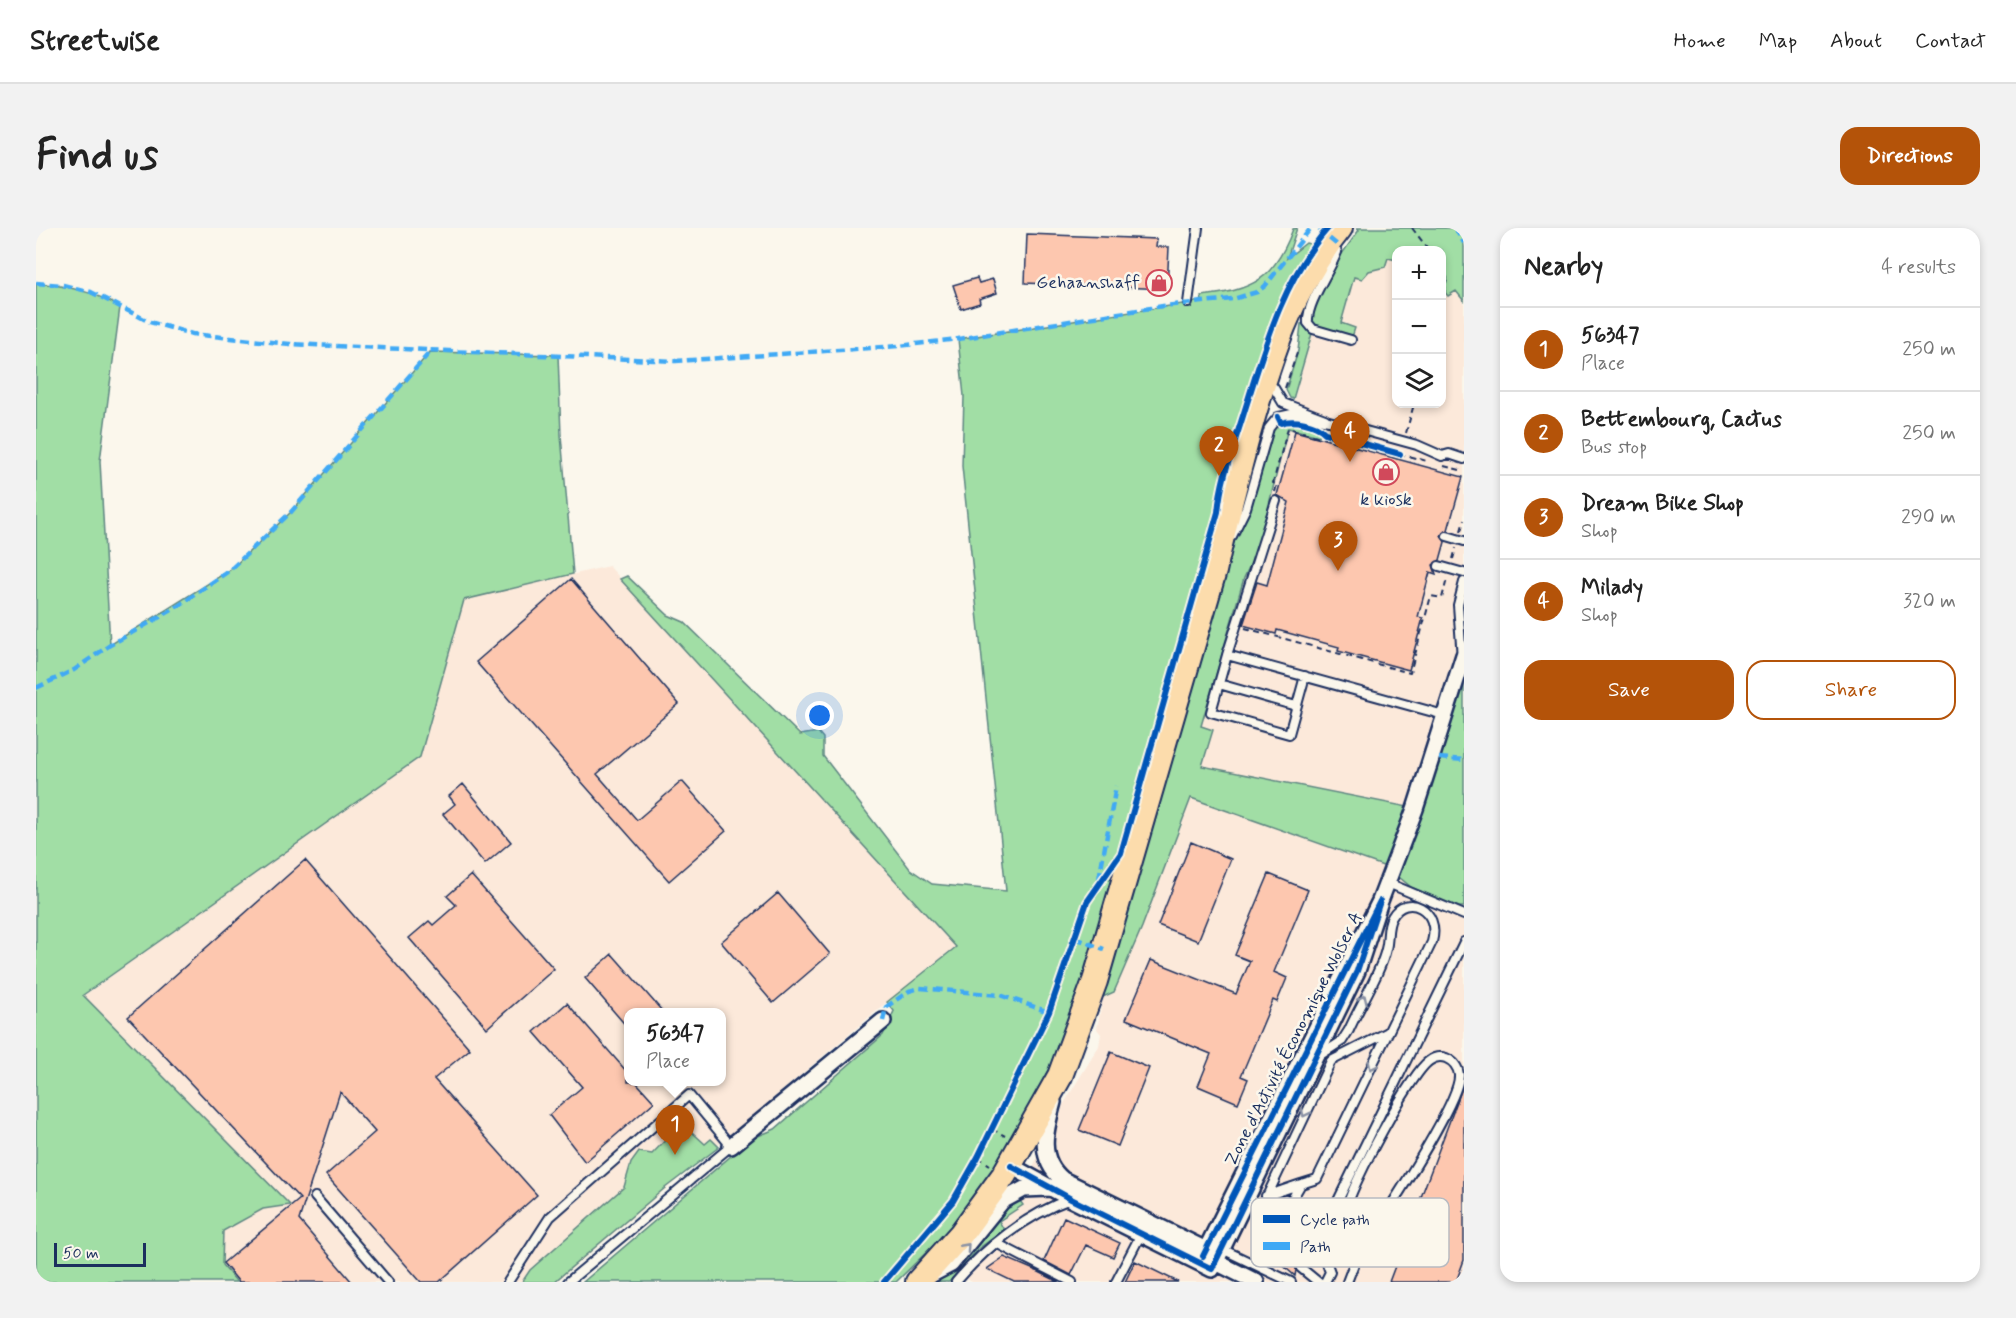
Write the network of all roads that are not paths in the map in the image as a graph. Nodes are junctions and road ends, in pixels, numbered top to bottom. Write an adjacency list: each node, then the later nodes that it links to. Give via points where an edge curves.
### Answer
1 (1198, 228): 6 (lane)
2 (1340, 228): 5 (main road)
3 (1356, 228): 4 (main road)
4 (1337, 252): 7 (lane, via 1310,307 1308,323 1312,329); 8 (main road, via 1303,306)
5 (1299, 289): 8 (main road, via 1272,370); 15 (main road, via 1278,336 1256,405)
6 (1188, 303)
7 (1352, 340)
8 (1279, 391): 9 (lane, via 1283,403); 15 (main road)
9 (1329, 421): 10 (lane, via 1417,445 1442,456); 15 (lane, via 1292,414 1272,421 1246,508)
10 (1464, 459)
11 (1275, 501): 18 (lane)
12 (1447, 536): 13 (lane)
13 (1461, 540)
14 (1438, 566): 16 (lane)
15 (1214, 571): 31 (main road, via 1095,981)
16 (1464, 573)
17 (1464, 582): 19 (lane, Zone d'Activité Économique Wolser A, via 1458,606)
18 (1227, 655): 20 (lane); 21 (lane)
19 (1463, 657): 23 (street, Zone d'Activité Économique Wolser A)
20 (1305, 676): 22 (lane); 23 (lane)
21 (1219, 684): 22 (lane); 22 (lane, via 1211,712 1289,734)
22 (1296, 706)
23 (1444, 715): 24 (street, Zone d'Activité Économique Wolser A)
24 (1388, 883): 25 (lane); 27 (street, Zone d'Activité Économique Wolser A, via 1357,971)
25 (1464, 915)
26 (1464, 942): 42 (lane)
27 (1322, 1015): 30 (street, Zone d'Activité Économique Wolser A); 32 (street, Zone d'Activité Économique Wolser A)
28 (883, 1021): 33 (street)
29 (1388, 1032): 30 (lane, one-way to 29, via 1342,1041 1386,951 1392,917 1399,909 1419,906 1434,921 1435,931); 35 (lane, one-way to 35, via 1317,1179); 38 (lane, one-way to 38, via 1331,1061)
30 (1313, 1061): 32 (street, Zone d'Activité Économique Wolser A)
31 (1060, 1076): 34 (main road); 48 (street, via 1044,1135 1046,1155 1055,1174)
32 (1278, 1106): 48 (street, Zone d'Activité Économique Wolser A)
33 (731, 1146): 54 (lane, via 689,1095 550,1217); 55 (lane)
34 (1008, 1159): 36 (street); 48 (street); 56 (main road, via 961,1234)
35 (1301, 1184): 37 (lane); 41 (lane)
36 (1049, 1188): 45 (street); 56 (street, one-way to 36, via 951,1264 1008,1197 1024,1190)
37 (1275, 1193): 38 (lane); 40 (lane)
38 (1266, 1196)
39 (315, 1197): 53 (lane)
40 (1274, 1198)
41 (1293, 1198)
42 (1339, 1198)
43 (1350, 1198): 44 (lane, via 1388,1119 1425,1063 1442,1057 1450,1060 1459,1076 1446,1114)
44 (1394, 1198)
45 (1071, 1199): 46 (street); 47 (lane, via 1050,1206)
46 (1140, 1233): 48 (street, via 1212,1269); 59 (lane)
47 (996, 1243): 57 (lane, via 981,1253); 58 (lane)
48 (1212, 1254): 52 (street); 60 (lane)
49 (1328, 1267): 62 (lane)
50 (1353, 1267): 63 (lane)
51 (1301, 1268): 61 (lane)
52 (1256, 1281)
53 (388, 1282)
54 (508, 1282)
55 (567, 1282)
56 (919, 1282)
57 (956, 1282)
58 (1072, 1282)
59 (1116, 1282)
60 (1292, 1282)
61 (1318, 1282)
62 (1325, 1282)
63 (1347, 1282)

